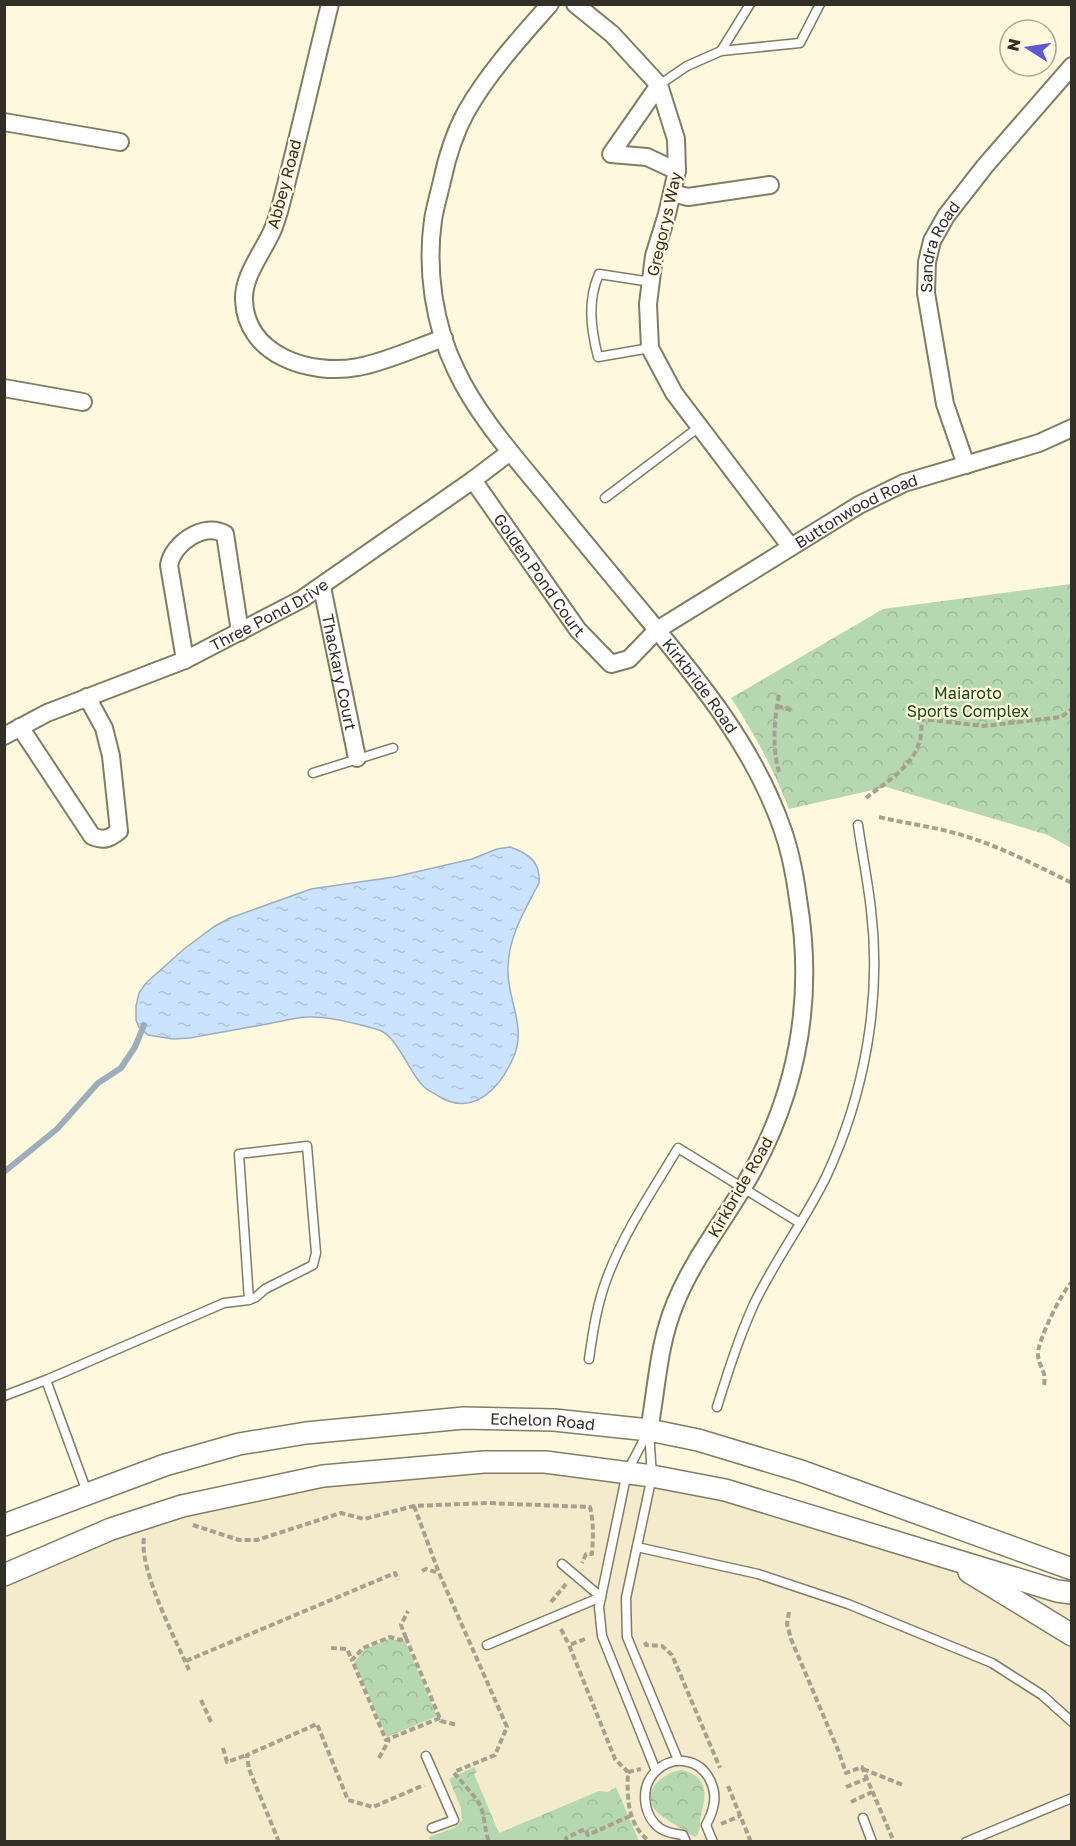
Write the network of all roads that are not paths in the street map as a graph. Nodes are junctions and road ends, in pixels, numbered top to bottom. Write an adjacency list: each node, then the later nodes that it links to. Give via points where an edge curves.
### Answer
1 (330, 4): 15 (street, Abbey Road, via 274,228 246,283 244,300 250,324 257,339 272,352 288,360 332,369 360,367)
2 (550, 4): 15 (street, Kirkbride Road, via 480,89 448,154 433,221 432,253 435,304)
3 (575, 4): 8 (street, Gregorys Way, via 612,34)
4 (750, 4): 6 (lane)
5 (820, 4): 6 (lane, via 800,43)
6 (721, 51): 8 (lane, via 687,66)
7 (1071, 66): 22 (street, Sandra Road, via 984,166 932,241 926,293 945,404)
8 (659, 85): 11 (street, Gregorys Way, via 676,139); 11 (street, via 611,154 647,158)
9 (4, 122): 10 (street)
10 (120, 142)
11 (677, 171): 13 (street, Gregorys Way)
12 (770, 185): 13 (street, via 688,197)
13 (672, 193): 14 (street, Gregorys Way, via 654,256)
14 (651, 282): 16 (street, Gregorys Way); 16 (lane, via 599,274 592,288 591,328 598,357)
15 (444, 338): 21 (street, Kirkbride Road, via 465,389)
16 (650, 348): 19 (street, Gregorys Way, via 674,393)
17 (4, 388): 18 (street)
18 (83, 402)
19 (699, 426): 24 (lane); 25 (street, Gregorys Way)
20 (1071, 428): 22 (street, Buttonwood Road, via 1039,443)
21 (510, 452): 23 (street, Three Pond Drive); 27 (street, Kirkbride Road)
22 (966, 465): 25 (street, Buttonwood Road, via 904,483)
23 (473, 480): 26 (street, Three Pond Drive); 30 (street, Golden Pond Court, via 578,630)
24 (605, 498)
25 (790, 546): 27 (street, Buttonwood Road)
26 (322, 587): 28 (street, Three Pond Drive); 35 (street, Thackary Court)
27 (657, 630): 30 (street, Buttonwood Road, via 629,659); 38 (street, Kirkbride Road, via 705,690 755,766 783,830 798,895 804,951 800,1031 794,1065 773,1131)
28 (240, 632): 29 (street, Three Pond Drive); 29 (street, via 225,534 197,533 186,538 169,565)
29 (185, 660): 31 (street, Three Pond Drive)
30 (611, 664)
31 (87, 697): 32 (street, Three Pond Drive); 32 (street, via 104,728 111,756 119,831 109,838 92,837)
32 (20, 727): 33 (street, Three Pond Drive)
33 (4, 736)
34 (393, 748): 35 (lane)
35 (357, 758): 36 (lane)
36 (313, 772)
37 (858, 825): 39 (lane, via 874,960 862,1074 846,1130)
38 (742, 1189): 39 (lane); 41 (lane, via 678,1148 620,1247 606,1279 596,1311); 45 (street, Kirkbride Road, via 675,1302 661,1350)
39 (800, 1222): 44 (lane, via 755,1303)
40 (249, 1300): 40 (lane, via 239,1154 307,1146 315,1260 313,1265); 42 (lane, via 224,1303)
41 (589, 1359)
42 (46, 1380): 43 (lane); 48 (lane)
43 (4, 1396)
44 (717, 1407)
45 (649, 1430): 46 (lane); 47 (lane); 48 (street, Echelon Road, via 554,1420 464,1418 306,1432 228,1447); 53 (street, Echelon Road, via 698,1440 801,1472)
46 (627, 1472): 47 (street); 54 (street, via 545,1462 484,1461 323,1476 182,1506 111,1529); 56 (lane)
47 (652, 1476): 50 (lane); 51 (street, via 725,1490)
48 (87, 1493): 49 (street, Echelon Road)
49 (4, 1525)
50 (637, 1548): 59 (lane, via 758,1574 848,1604 992,1663 1042,1695); 61 (lane, via 626,1598 627,1637)
51 (946, 1558): 55 (street); 57 (street)
52 (562, 1563): 56 (lane)
53 (1071, 1569)
54 (4, 1575)
55 (1071, 1593)
56 (601, 1597): 58 (lane); 62 (lane, via 602,1636)
57 (1071, 1635)
58 (487, 1645)
59 (1071, 1722)
60 (426, 1756): 65 (lane, via 454,1820)
61 (678, 1760): 62 (lane); 67 (lane, via 700,1767 711,1783 715,1801 706,1825)
62 (656, 1771): 66 (lane, via 645,1793 650,1818 670,1834 683,1835)
63 (1071, 1798): 69 (lane)
64 (863, 1818): 68 (lane)
65 (432, 1828)
66 (686, 1842)
67 (713, 1842)
68 (872, 1842)
69 (966, 1842)

